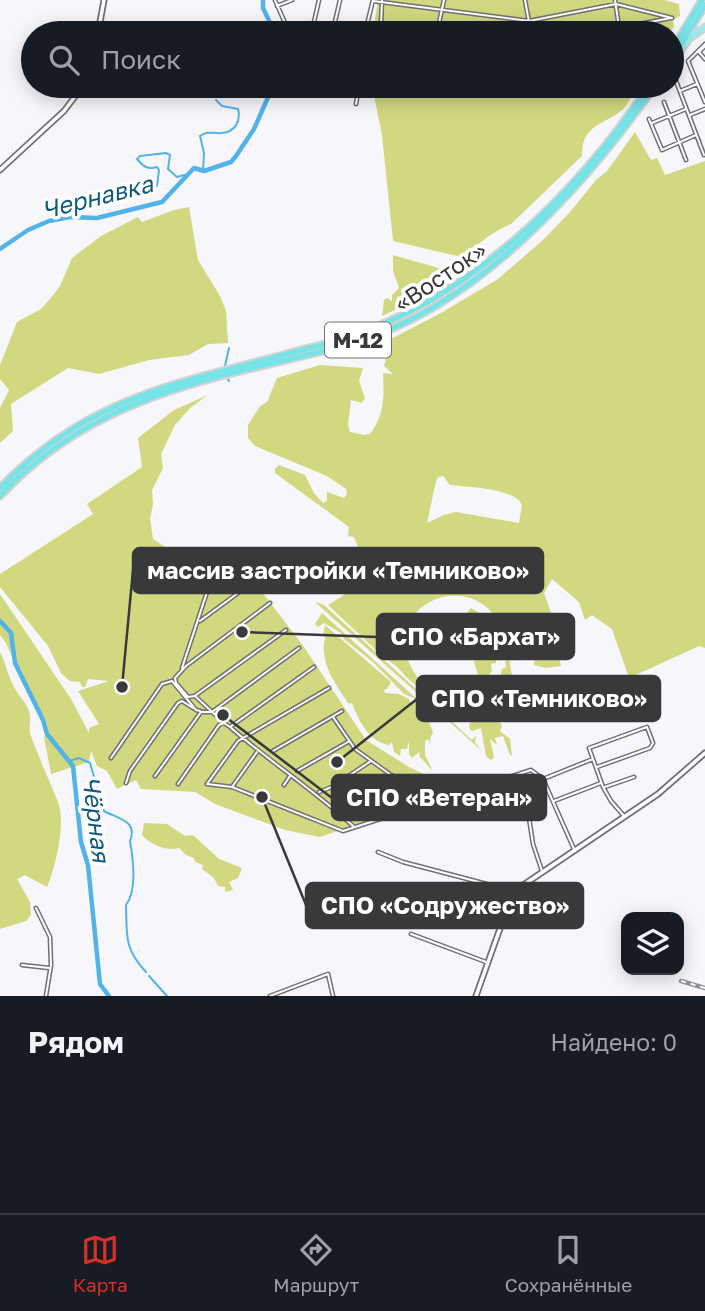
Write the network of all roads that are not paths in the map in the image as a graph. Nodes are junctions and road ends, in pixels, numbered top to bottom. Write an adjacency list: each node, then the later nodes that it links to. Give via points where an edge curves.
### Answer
1 (104, 0): 16 (street)
2 (275, 0): 14 (street)
3 (292, 0): 14 (street)
4 (318, 0): 18 (street)
5 (340, 0): 19 (street)
6 (444, 0): 15 (street)
7 (525, 0): 23 (street)
8 (615, 0): 12 (street)
9 (701, 0): 27 (highway)
10 (373, 1): 11 (street); 20 (street)
11 (382, 1): 15 (street); 21 (street)
12 (616, 4): 23 (street); 24 (street); 25 (street, via 673,18)
13 (705, 5): 28 (highway)
14 (277, 6): 17 (street)
15 (442, 10): 22 (street); 23 (street)
16 (100, 21)
17 (284, 21)
18 (314, 21)
19 (335, 21)
20 (368, 21)
21 (381, 21)
22 (440, 21)
23 (528, 21)
24 (619, 21)
25 (657, 21)
26 (705, 27): 29 (main road)
27 (684, 29)
28 (684, 41)
29 (684, 45)
30 (705, 45): 31 (street, via 699,52); 32 (street, via 688,61)
31 (705, 59)
32 (698, 83): 33 (street); 40 (street)
33 (684, 89)
34 (73, 98): 53 (street)
35 (357, 98): 41 (street)
36 (640, 98): 54 (highway, «Восток» / М-12, via 600,151 538,218 434,299 353,336 181,382 111,407 55,439)
37 (646, 98): 55 (highway, «Восток» / М-12, via 559,203 492,265 438,304 391,329 349,343 132,404 78,431)
38 (683, 98): 42 (street)
39 (664, 102): 44 (street)
40 (705, 102)
41 (356, 104)
42 (687, 109): 44 (street); 45 (street)
43 (705, 109): 45 (street)
44 (669, 116): 47 (street); 50 (street)
45 (689, 116): 49 (street)
46 (649, 119): 47 (street)
47 (651, 124): 50 (street, via 662,150)
48 (705, 134): 49 (street)
49 (697, 136): 50 (street); 51 (street)
50 (679, 142): 52 (street)
51 (704, 155)
52 (686, 160)
53 (0, 170)
54 (0, 488)
55 (0, 496)
56 (239, 563): 59 (street, via 210,583)
57 (253, 582): 59 (street)
58 (270, 603): 63 (street)
59 (198, 622): 63 (street)
60 (286, 630): 66 (street)
61 (299, 648): 70 (street)
62 (314, 667): 73 (street)
63 (182, 669): 64 (street)
64 (173, 680): 66 (street, via 188,697); 67 (street); 79 (street, via 160,686)
65 (329, 688): 74 (street)
66 (195, 696): 70 (street)
67 (196, 710): 69 (street); 88 (street, via 178,703)
68 (342, 710): 71 (street)
69 (201, 712): 70 (street); 85 (street)
70 (212, 712): 72 (street)
71 (333, 717): 75 (street); 77 (street)
72 (224, 723): 73 (street); 90 (street)
73 (230, 727): 74 (street)
74 (242, 738): 76 (street); 93 (street, via 207,782)
75 (349, 742): 81 (street); 83 (street)
76 (258, 751): 84 (street); 93 (street)
77 (273, 751)
78 (705, 753): 100 (street)
79 (111, 758)
80 (593, 758): 82 (street); 82 (street, via 590,747 647,727 653,743 650,748); 87 (street)
81 (371, 761): 95 (street); 96 (street)
82 (597, 767): 89 (street)
83 (297, 771)
84 (290, 775): 91 (street); 99 (street)
85 (155, 776)
86 (634, 777): 94 (street)
87 (543, 779): 97 (street, via 527,770); 98 (street)
88 (126, 783)
89 (601, 783): 94 (street); 98 (street)
90 (178, 784)
91 (284, 785)
92 (524, 785): 104 (street)
93 (232, 788): 101 (street, via 343,831)
94 (604, 788): 100 (street)
95 (319, 792)
96 (426, 794): 97 (street); 99 (street, via 401,793)
97 (435, 800): 101 (street)
98 (553, 801): 102 (street)
99 (341, 815): 101 (street)
100 (625, 817): 102 (street)
101 (354, 827)
102 (574, 850): 104 (street)
103 (378, 852): 105 (street, via 498,887)
104 (542, 871): 105 (street)
105 (512, 897): 108 (street)
106 (36, 908): 110 (street, via 49,933)
107 (411, 934): 108 (street)
108 (488, 963): 114 (street)
109 (22, 965): 110 (street)
110 (50, 968): 111 (street)
111 (46, 996)
112 (270, 996): 113 (street, via 328,974)
113 (333, 996)
114 (476, 996)

